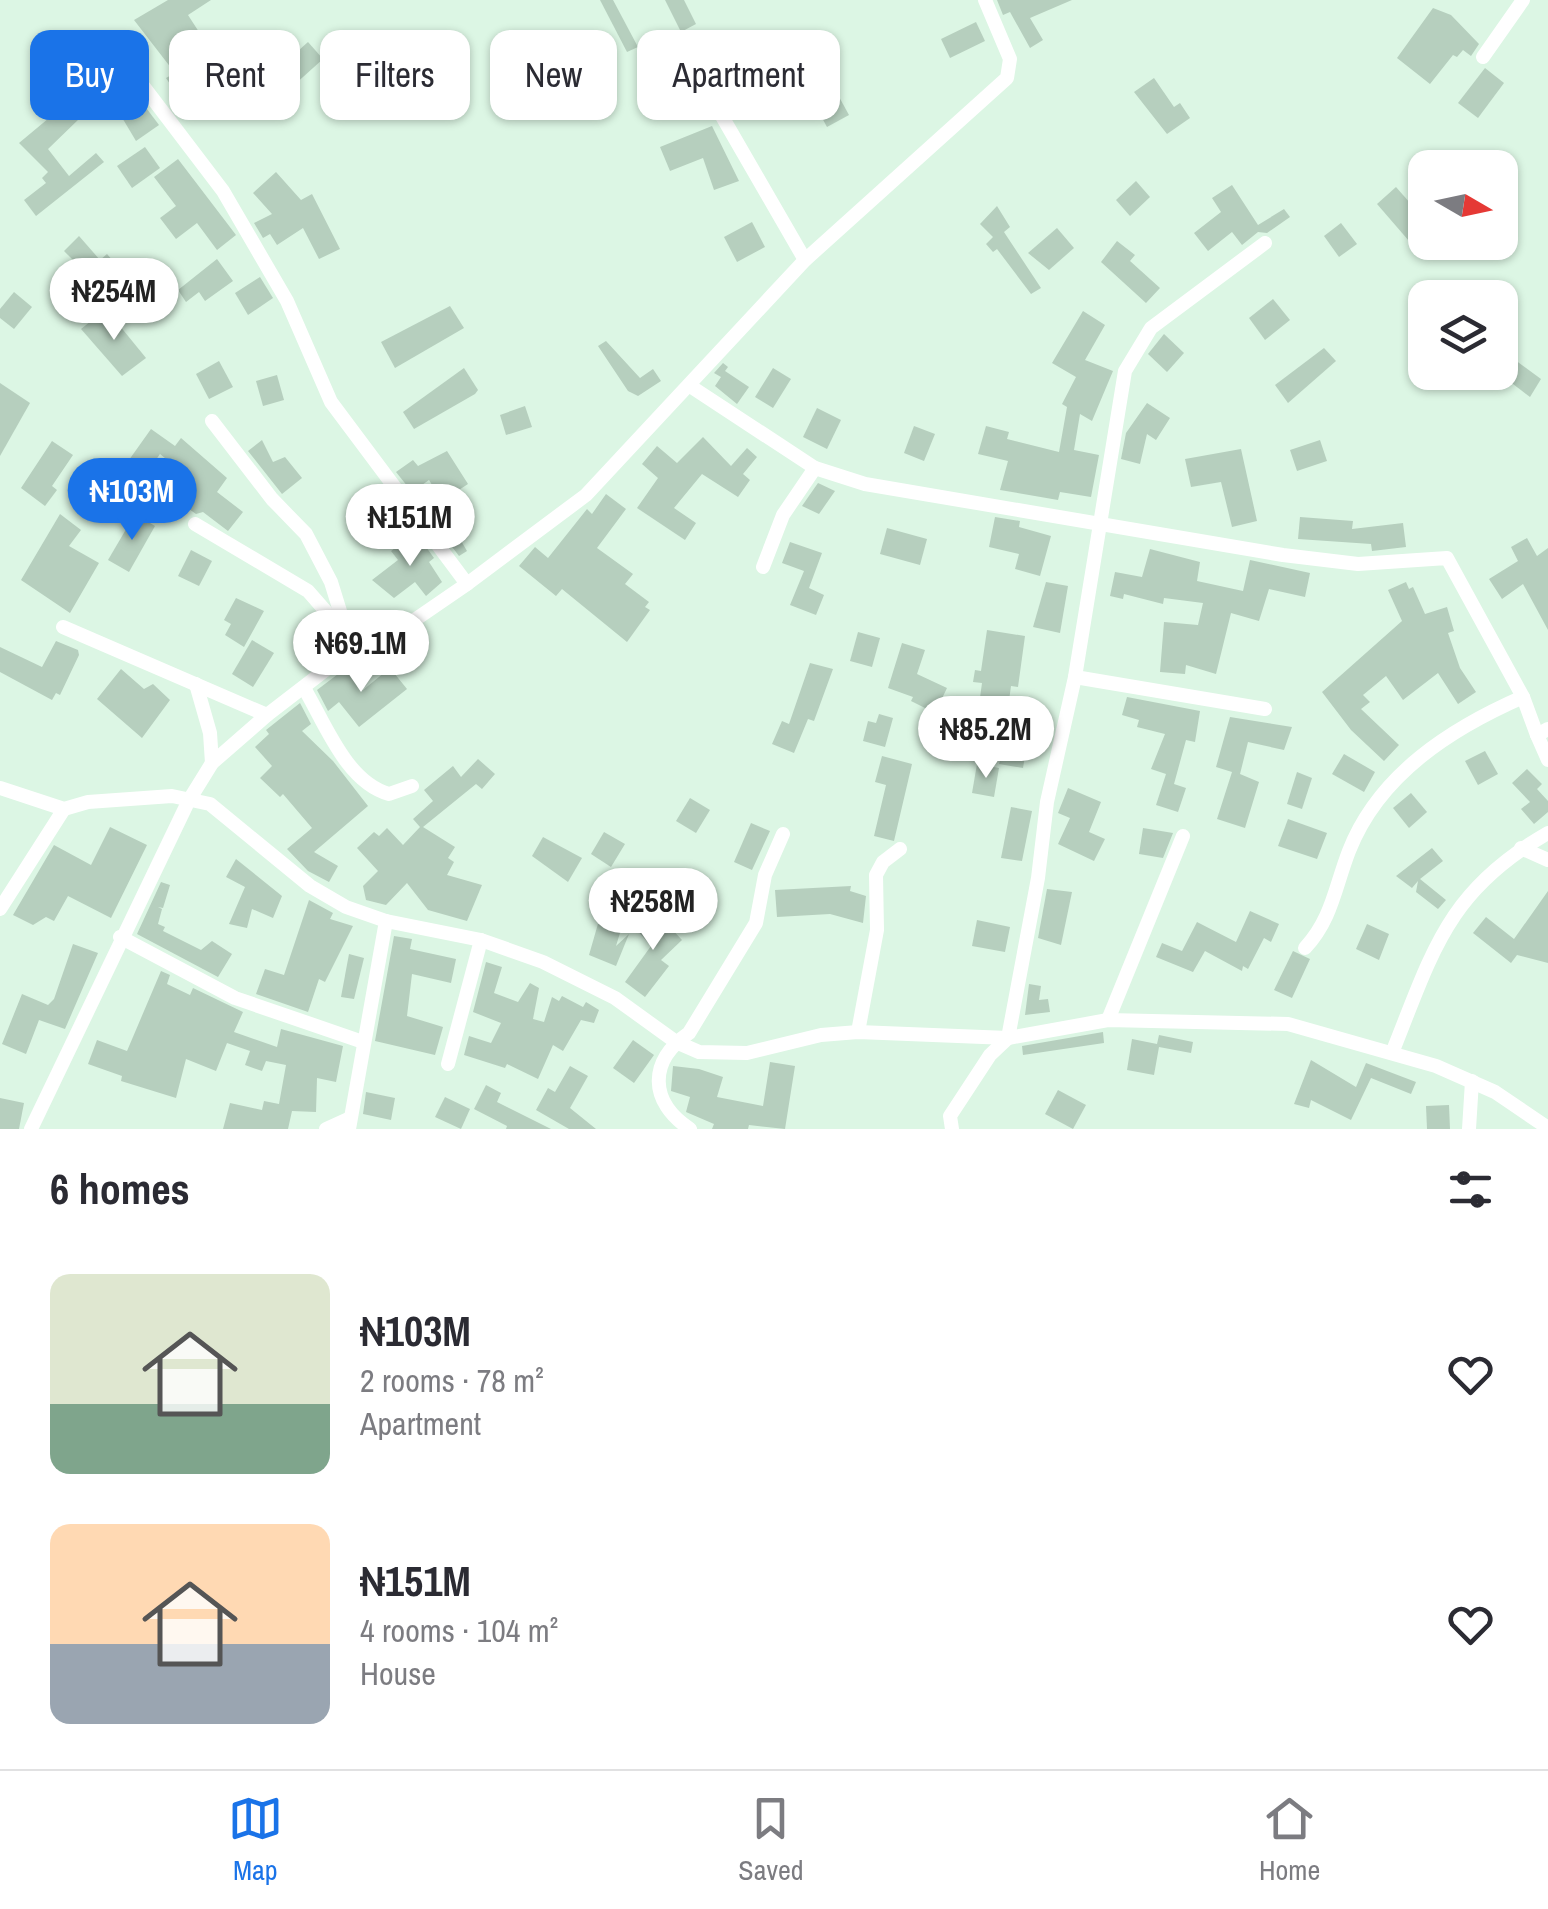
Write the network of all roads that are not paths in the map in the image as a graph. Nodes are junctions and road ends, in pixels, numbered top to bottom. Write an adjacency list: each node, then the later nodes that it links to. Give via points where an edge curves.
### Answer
1 (985, 0): 7 (street, via 1010,59 1007,78)
2 (1522, 0): 3 (street)
3 (1484, 57)
4 (149, 94): 14 (street, via 223,192 287,301 331,402)
5 (725, 120): 7 (street)
6 (1265, 243): 12 (street, via 1150,328 1125,371)
7 (805, 260): 8 (street)
8 (690, 386): 10 (street); 14 (street, via 586,495)
9 (212, 421): 16 (street, via 306,534)
10 (814, 468): 12 (street, via 865,484); 13 (street, via 783,515)
11 (195, 524): 16 (street, via 308,591)
12 (1102, 524): 18 (street); 21 (street, via 1358,564 1447,558)
13 (762, 566)
14 (467, 584): 17 (street)
15 (64, 628): 19 (street)
16 (348, 636): 17 (street)
17 (341, 658): 20 (street)
18 (1075, 678): 22 (street); 44 (street)
19 (196, 684): 23 (street); 26 (street)
20 (304, 688): 23 (street); 27 (street, via 363,778 389,794)
21 (1523, 696): 24 (street); 41 (street, via 1418,755 1360,828 1330,916)
22 (1265, 709)
23 (267, 715): 26 (street)
24 (1543, 732): 25 (street)
25 (1548, 760)
26 (212, 763): 29 (street)
27 (412, 786)
28 (0, 788): 30 (street)
29 (190, 798): 30 (street); 38 (street, via 210,804 310,886); 39 (street)
30 (64, 809): 37 (street)
31 (1548, 832): 34 (street)
32 (783, 834): 46 (street, via 765,875 756,923 689,1033)
33 (1183, 836): 42 (street)
34 (1521, 848): 36 (street); 47 (street, via 1475,885 1429,957)
35 (900, 849): 43 (street, via 876,874 877,930)
36 (1548, 860)
37 (0, 909)
38 (386, 922): 40 (street); 45 (street)
39 (120, 937): 45 (street, via 235,998); 52 (street)
40 (481, 940): 46 (street, via 616,998); 48 (street)
41 (1306, 948)
42 (1108, 1020): 44 (street); 47 (street, via 1288,1024)
43 (858, 1032): 44 (street); 46 (street, via 747,1054 699,1052)
44 (1008, 1038): 55 (street, via 950,1116)
45 (363, 1042): 50 (street)
46 (676, 1042): 54 (street, via 656,1087 668,1113)
47 (1392, 1052): 49 (street)
48 (448, 1064)
49 (1472, 1082): 51 (street); 56 (street)
50 (348, 1124): 53 (street)
51 (1548, 1128)
52 (30, 1129)
53 (326, 1129)
54 (690, 1129)
55 (952, 1129)
56 (1469, 1129)

